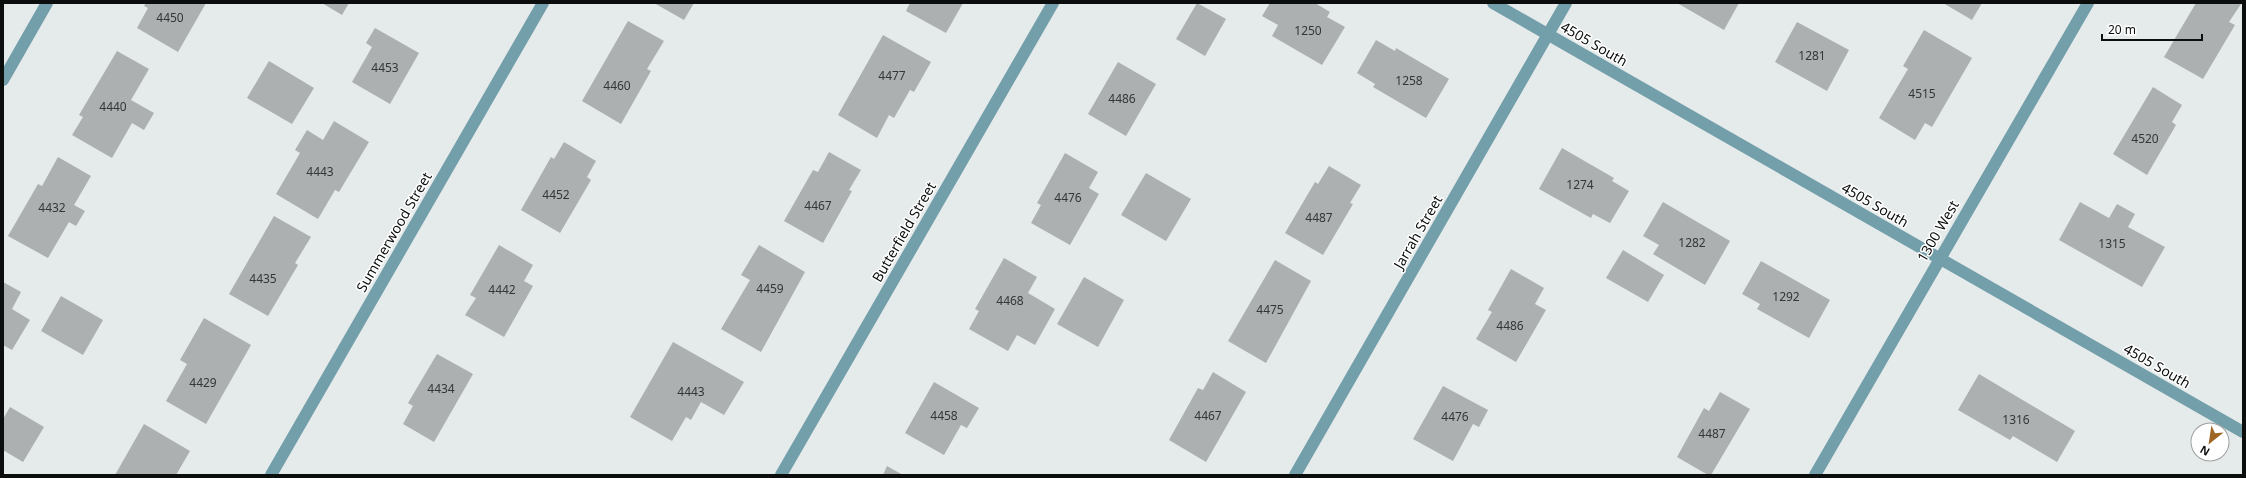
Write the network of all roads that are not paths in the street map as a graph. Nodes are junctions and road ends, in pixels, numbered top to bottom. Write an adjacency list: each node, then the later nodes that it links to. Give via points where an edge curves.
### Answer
1 (47, 3): 8 (street)
2 (543, 3): 11 (street, Summerwood Street)
3 (1054, 3): 12 (street, Butterfield Street)
4 (1493, 3): 7 (street, 4505 South)
5 (1566, 3): 7 (street, Jarrah Street)
6 (2088, 3): 9 (street, 1300 West)
7 (1548, 35): 9 (street, 4505 South); 13 (street, Jarrah Street)
8 (3, 80)
9 (1940, 259): 10 (street, 4505 South); 14 (street, 1300 West)
10 (2243, 432)
11 (272, 475)
12 (781, 475)
13 (1295, 475)
14 (1815, 475)

